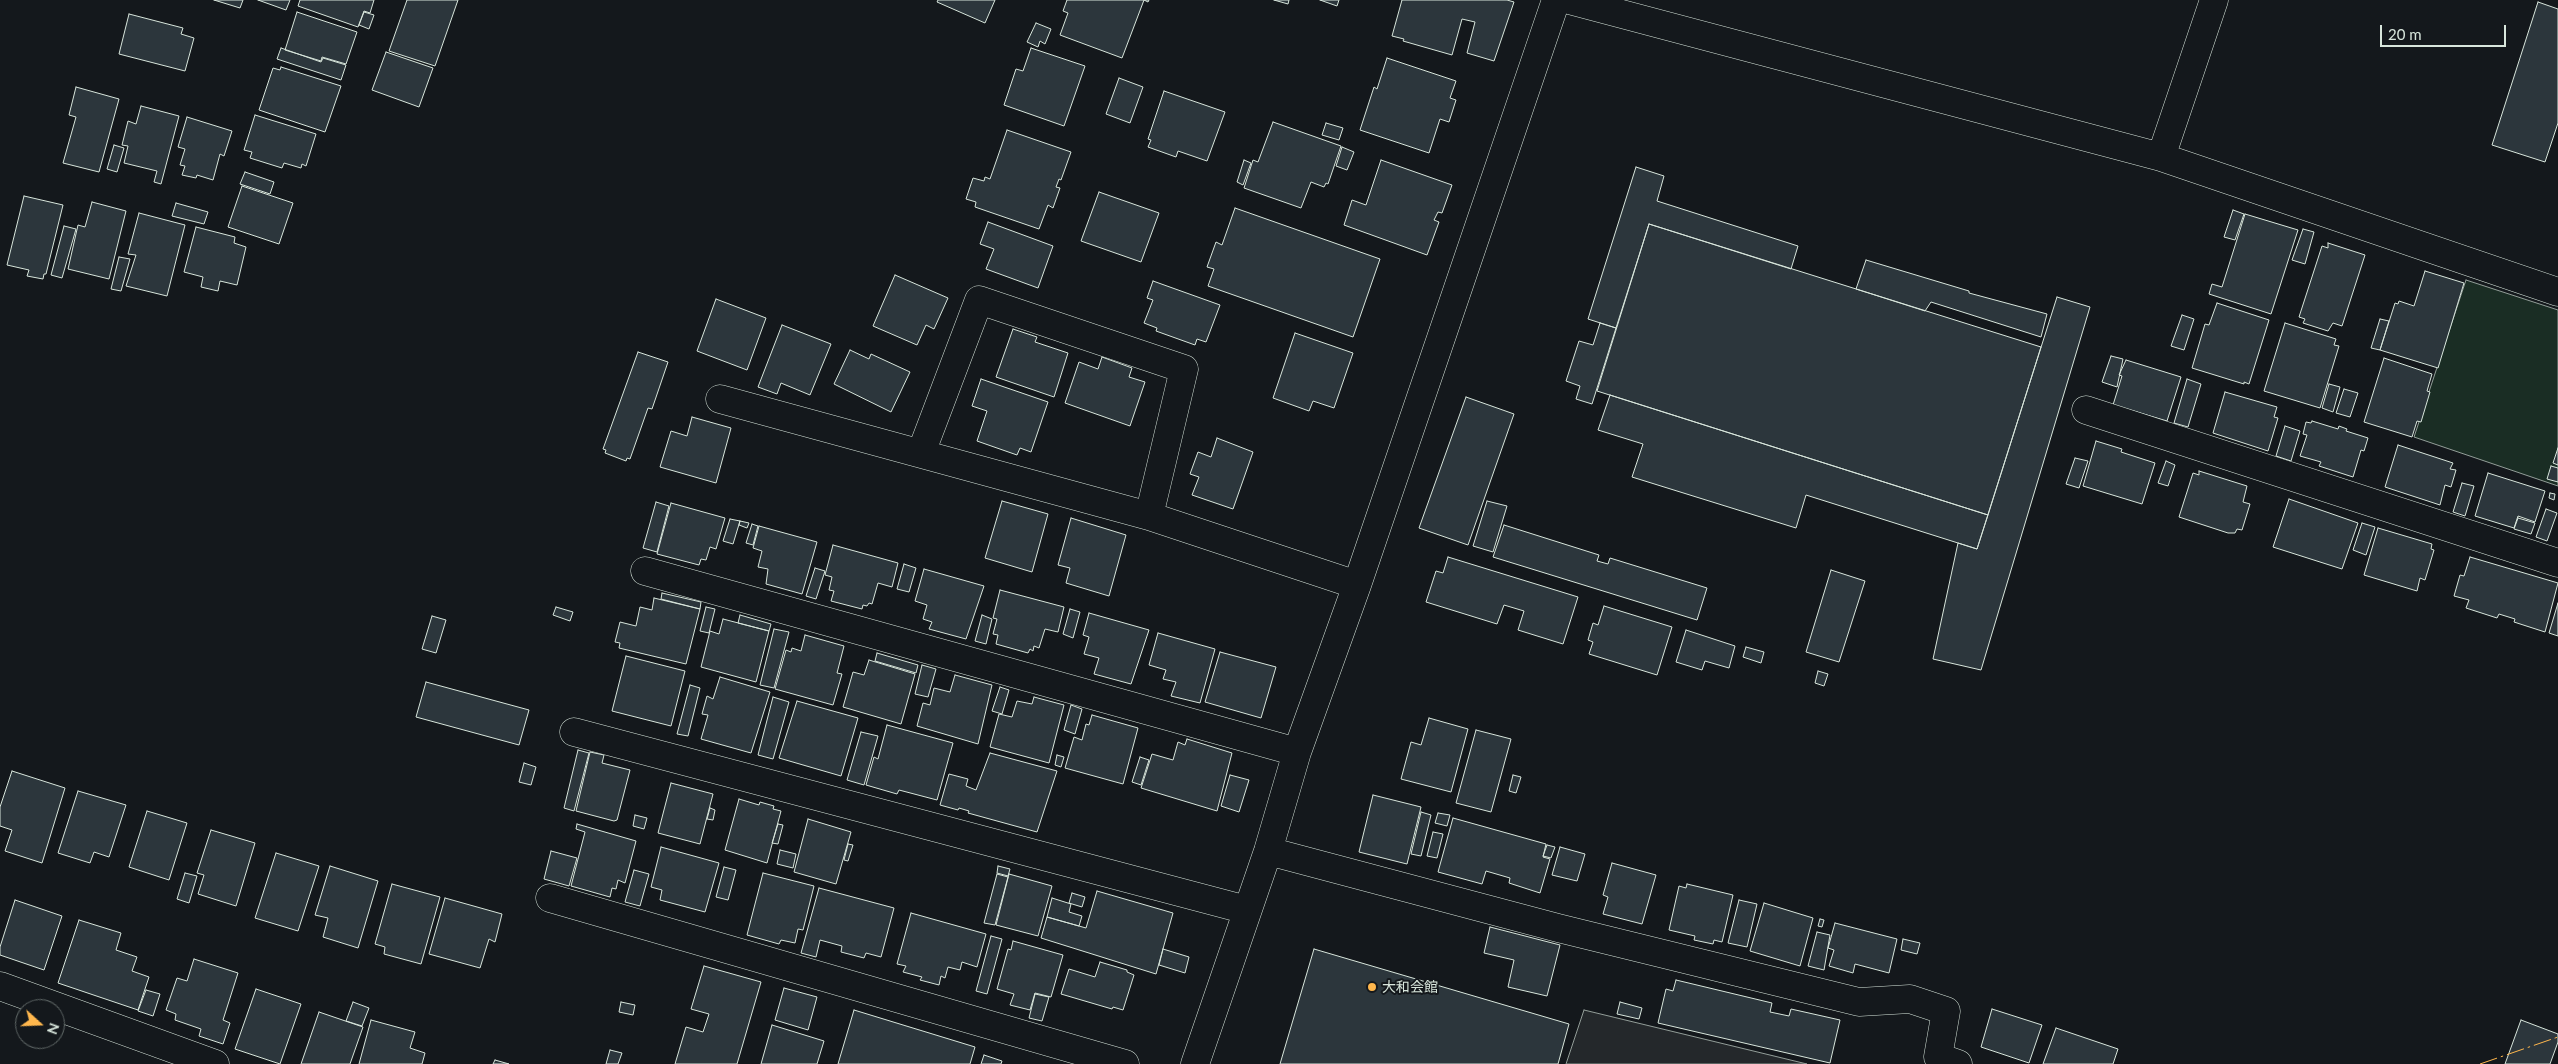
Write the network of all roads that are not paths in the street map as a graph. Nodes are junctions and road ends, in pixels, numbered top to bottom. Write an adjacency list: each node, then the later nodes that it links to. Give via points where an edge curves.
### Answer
1 (1556, 0): 12 (street)
2 (1569, 0): 4 (street)
3 (2214, 0): 4 (street)
4 (2161, 157): 5 (street)
5 (2558, 292)
6 (720, 398): 8 (street)
7 (2086, 410): 10 (street)
8 (921, 453): 9 (street); 9 (street, via 979,300 1184,369)
9 (1149, 516): 12 (street)
10 (2558, 563)
11 (645, 572): 14 (street)
12 (1358, 585): 14 (street)
13 (574, 732): 17 (street)
14 (1297, 752): 15 (street)
15 (1268, 850): 17 (street); 22 (street, via 1558,928 1860,1002 1910,999 1946,1010 1938,1057)
16 (550, 898): 20 (street)
17 (1247, 910): 21 (street)
18 (0, 986): 19 (street)
19 (216, 1064)
20 (1125, 1064)
21 (1195, 1064)
22 (1958, 1064)

